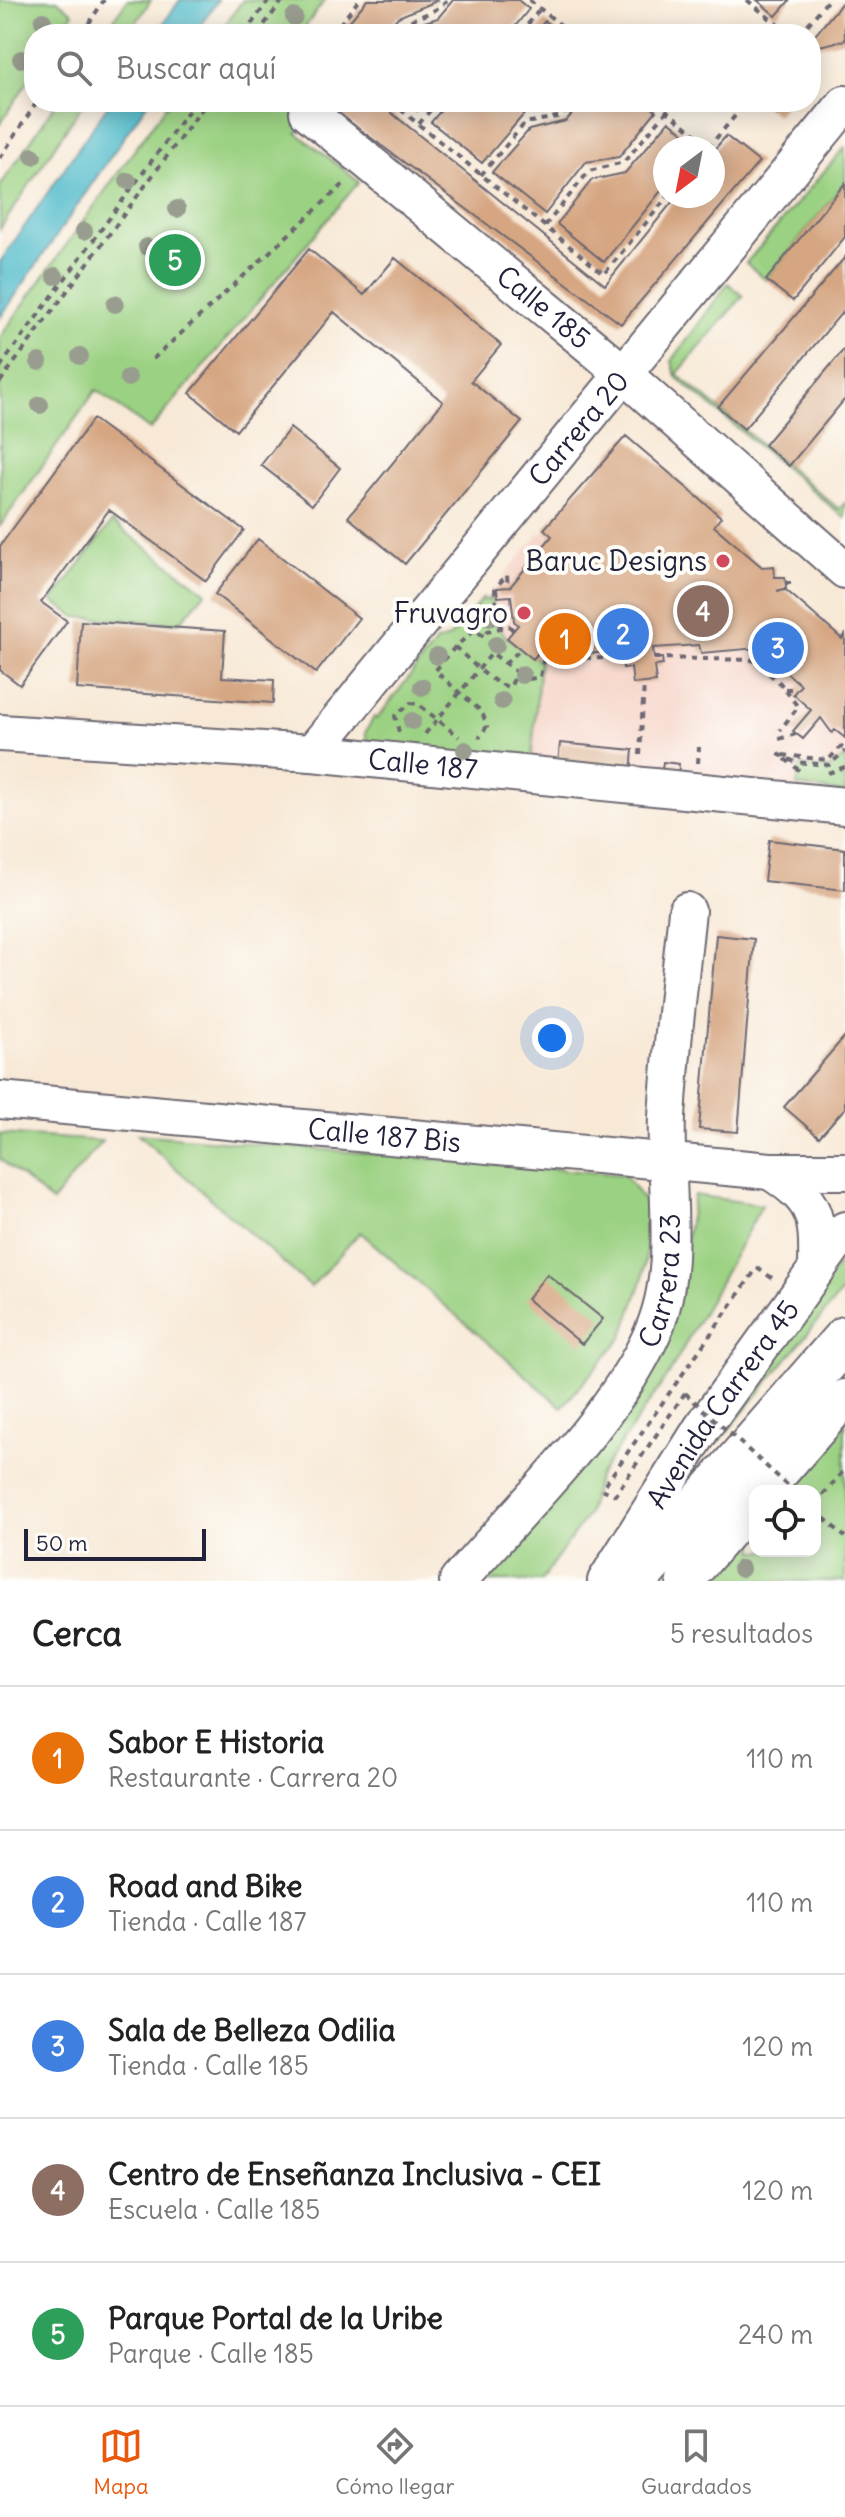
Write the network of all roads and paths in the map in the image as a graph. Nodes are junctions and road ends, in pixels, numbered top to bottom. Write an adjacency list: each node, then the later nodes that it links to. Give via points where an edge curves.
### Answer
1 (104, 0): 10 (path)
2 (269, 0): 11 (path)
3 (283, 0): 12 (path)
4 (359, 0): 13 (path)
5 (447, 0): 14 (path, via 439,9)
6 (529, 0): 9 (path)
7 (747, 0): 17 (path)
8 (828, 0): 18 (path)
9 (540, 9): 15 (path); 16 (path)
10 (88, 24)
11 (251, 24)
12 (265, 24)
13 (340, 24)
14 (399, 24)
15 (528, 24)
16 (559, 24)
17 (777, 24)
18 (808, 24)
19 (845, 104): 40 (street, Carrera 20)
20 (30, 112): 33 (path)
21 (188, 112): 39 (path)
22 (200, 112): 41 (path)
23 (308, 112): 40 (street, Calle 185)
24 (404, 112): 30 (path)
25 (429, 112): 30 (path)
26 (565, 112): 35 (path, via 525,123)
27 (666, 112): 37 (path, via 624,162 589,171)
28 (668, 112): 31 (path)
29 (738, 112): 32 (path)
30 (419, 124): 35 (path)
31 (696, 136)
32 (718, 136)
33 (0, 158)
34 (357, 173): 38 (path)
35 (481, 175): 37 (path)
36 (658, 208): 37 (path, via 604,274)
37 (545, 226)
38 (153, 359)
39 (0, 367)
40 (623, 374): 42 (street, Calle 185); 72 (street, Carrera 20)
41 (0, 382)
42 (845, 570)
43 (785, 583): 44 (path)
44 (794, 583)
45 (508, 587): 46 (path, via 507,575 495,588)
46 (502, 628): 47 (path); 48 (path, via 485,637 475,630)
47 (513, 630)
48 (455, 647): 55 (path); 60 (path, via 435,671)
49 (521, 649): 54 (path)
50 (539, 652): 51 (path)
51 (544, 657): 53 (path); 56 (path, via 540,677)
52 (654, 658): 58 (path, via 753,660)
53 (630, 659)
54 (505, 664): 55 (path, via 492,653); 56 (path, via 517,673)
55 (480, 667): 56 (path, via 504,687); 60 (path)
56 (514, 681)
57 (644, 683): 74 (path, via 639,754)
58 (785, 689): 59 (path); 64 (path, via 798,701 798,710)
59 (797, 689)
60 (459, 693): 63 (path); 63 (path, via 482,712 487,726 483,735 467,741)
61 (388, 709): 62 (path)
62 (396, 714): 63 (path, via 410,703); 68 (path, via 394,724)
63 (437, 719): 67 (path)
64 (780, 730)
65 (0, 733): 72 (street, Calle 187)
66 (799, 733): 69 (path)
67 (422, 736)
68 (406, 737)
69 (779, 739)
70 (845, 743): 73 (path, via 828,760)
71 (845, 751): 73 (path, via 825,766)
72 (312, 753): 76 (street, Calle 187)
73 (778, 754): 75 (path, via 797,770 830,773)
74 (643, 763)
75 (845, 767)
76 (845, 806)
77 (687, 911): 79 (street, Carrera 23, via 667,1117)
78 (0, 1100): 79 (street, Calle 187 Bis, via 90,1098)
79 (668, 1162): 81 (street, Calle 187 Bis); 94 (street, Carrera 23, via 668,1240 654,1331 596,1421)
80 (843, 1169): 81 (street, Calle 187 Bis)
81 (770, 1171): 83 (street, via 812,1206)
82 (845, 1230): 83 (street, Avenida Carrera 45)
83 (817, 1269): 95 (street, Avenida Carrera 45, via 702,1428)
84 (778, 1283): 89 (path, bridge, via 757,1268 602,1489 615,1495 685,1393)
85 (845, 1339): 96 (highway, Avenida Carrera 45)
86 (845, 1398): 88 (street)
87 (845, 1469): 90 (path)
88 (769, 1485)
89 (787, 1485)
90 (821, 1497)
91 (749, 1508): 97 (street)
92 (821, 1515): 93 (path)
93 (845, 1537)
94 (458, 1581)
95 (606, 1581)
96 (634, 1581)
97 (685, 1581)

